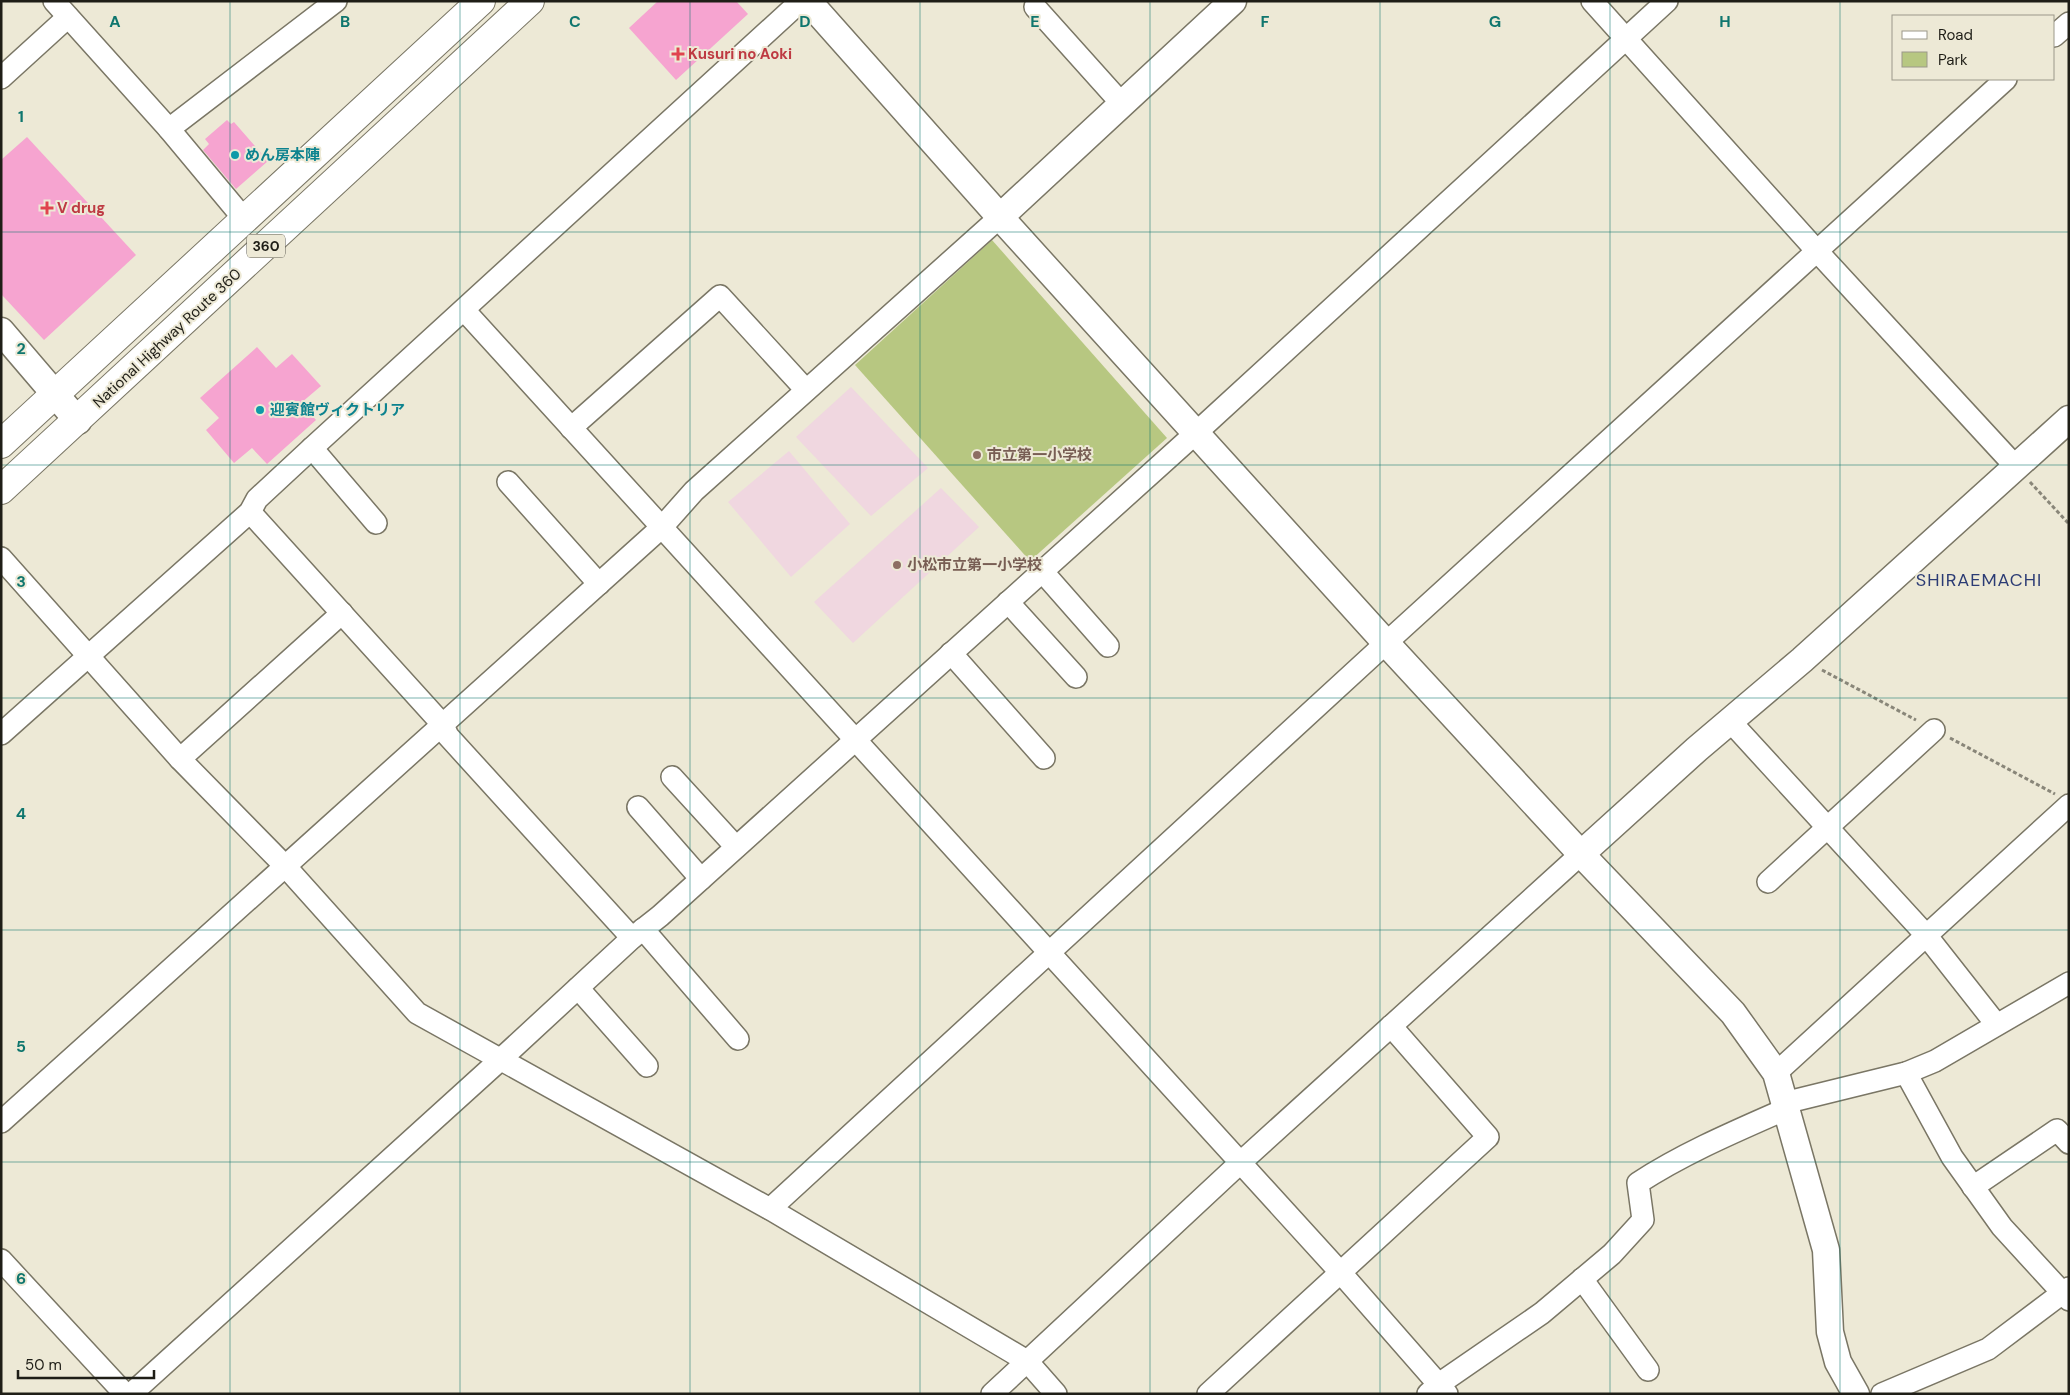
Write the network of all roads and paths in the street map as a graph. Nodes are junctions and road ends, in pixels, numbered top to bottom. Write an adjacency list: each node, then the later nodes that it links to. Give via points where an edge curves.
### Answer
1 (54, 1): 11 (street)
2 (336, 1): 18 (street)
3 (481, 1): 20 (highway, 360)
4 (530, 1): 27 (highway, National Highway Route 360 / 360)
5 (801, 1): 22 (street)
6 (808, 1): 19 (street)
7 (1233, 1): 17 (street)
8 (1592, 1): 14 (street)
9 (1667, 1): 14 (street)
10 (1035, 8): 17 (street)
11 (68, 17): 15 (street); 18 (street)
12 (2069, 23): 13 (street)
13 (2055, 35)
14 (1626, 39): 21 (street); 29 (street)
15 (1, 78)
16 (2005, 80): 21 (street)
17 (1122, 104): 19 (street)
18 (169, 129): 20 (street)
19 (1000, 217): 24 (street); 29 (street)
20 (244, 218): 25 (highway, 360)
21 (1816, 250): 32 (street); 44 (street)
22 (464, 310): 28 (street); 31 (street)
23 (1, 331): 25 (street)
24 (806, 390): 28 (street, via 720,296); 38 (street, via 694,491)
25 (56, 395): 27 (street); 30 (highway, 360)
26 (2069, 419): 32 (street)
27 (78, 421): 34 (highway, National Highway Route 360 / 360)
28 (571, 428): 38 (street)
29 (1196, 432): 40 (street); 44 (street)
30 (1, 444)
31 (312, 448): 35 (street, via 257,499); 36 (street)
32 (2016, 467): 37 (path); 49 (street)
33 (508, 482): 41 (street)
34 (1, 490)
35 (250, 512): 43 (street); 47 (street)
36 (376, 523)
37 (2069, 524)
38 (662, 527): 41 (street); 53 (street)
39 (1, 558): 47 (street)
40 (1042, 571): 42 (street); 45 (street)
41 (599, 584): 50 (street)
42 (1008, 602): 46 (street); 48 (street)
43 (342, 613): 50 (street); 55 (street)
44 (1386, 643): 61 (street); 67 (street)
45 (1108, 646)
46 (951, 653): 53 (street); 54 (street)
47 (88, 656): 52 (street); 55 (street)
48 (1076, 677)
49 (1730, 721): 59 (street); 61 (street)
50 (443, 725): 62 (street); 65 (street, via 448,736)
51 (1934, 730): 59 (street)
52 (1, 734)
53 (855, 739): 60 (street); 67 (street)
54 (1044, 758)
55 (180, 759): 62 (street)
56 (672, 777): 60 (street)
57 (2069, 804): 66 (street)
58 (638, 807): 63 (street)
59 (1828, 827): 64 (street); 66 (street)
60 (736, 846): 63 (street)
61 (1581, 854): 71 (street); 75 (street, via 1733,1013)
62 (286, 867): 73 (street, via 417,1013); 78 (street)
63 (701, 879): 65 (street)
64 (1768, 882)
65 (638, 933): 69 (street); 72 (street)
66 (1926, 935): 70 (street); 75 (street)
67 (1048, 953): 80 (street); 82 (street)
68 (2069, 983): 70 (street)
69 (578, 988): 73 (street); 74 (street)
70 (1996, 1024): 76 (street, via 1935,1061)
71 (1391, 1026): 80 (street); 84 (street, via 1488,1137)
72 (738, 1039)
73 (501, 1059): 82 (street); 91 (street)
74 (648, 1066)
75 (1776, 1073): 77 (street)
76 (1906, 1073): 77 (street); 81 (street, via 1952,1158)
77 (1785, 1106): 85 (street, via 1638,1183 1643,1220 1612,1254); 95 (street, via 1826,1250 1830,1332 1838,1362)
78 (1, 1122)
79 (2069, 1143): 81 (street, via 2057,1130)
80 (1240, 1163): 84 (street); 87 (street)
81 (1973, 1188): 86 (street, via 2002,1227)
82 (770, 1210): 87 (street)
83 (1, 1260): 90 (street)
84 (1341, 1273): 89 (street); 94 (street)
85 (1582, 1279): 88 (street); 89 (street)
86 (2066, 1294): 96 (street, via 1988,1349)
87 (1027, 1361): 92 (street); 93 (street)
88 (1648, 1370)
89 (1438, 1391)
90 (125, 1394)
91 (131, 1394)
92 (992, 1394)
93 (1056, 1394)
94 (1208, 1394)
95 (1856, 1394)
96 (1882, 1394)

